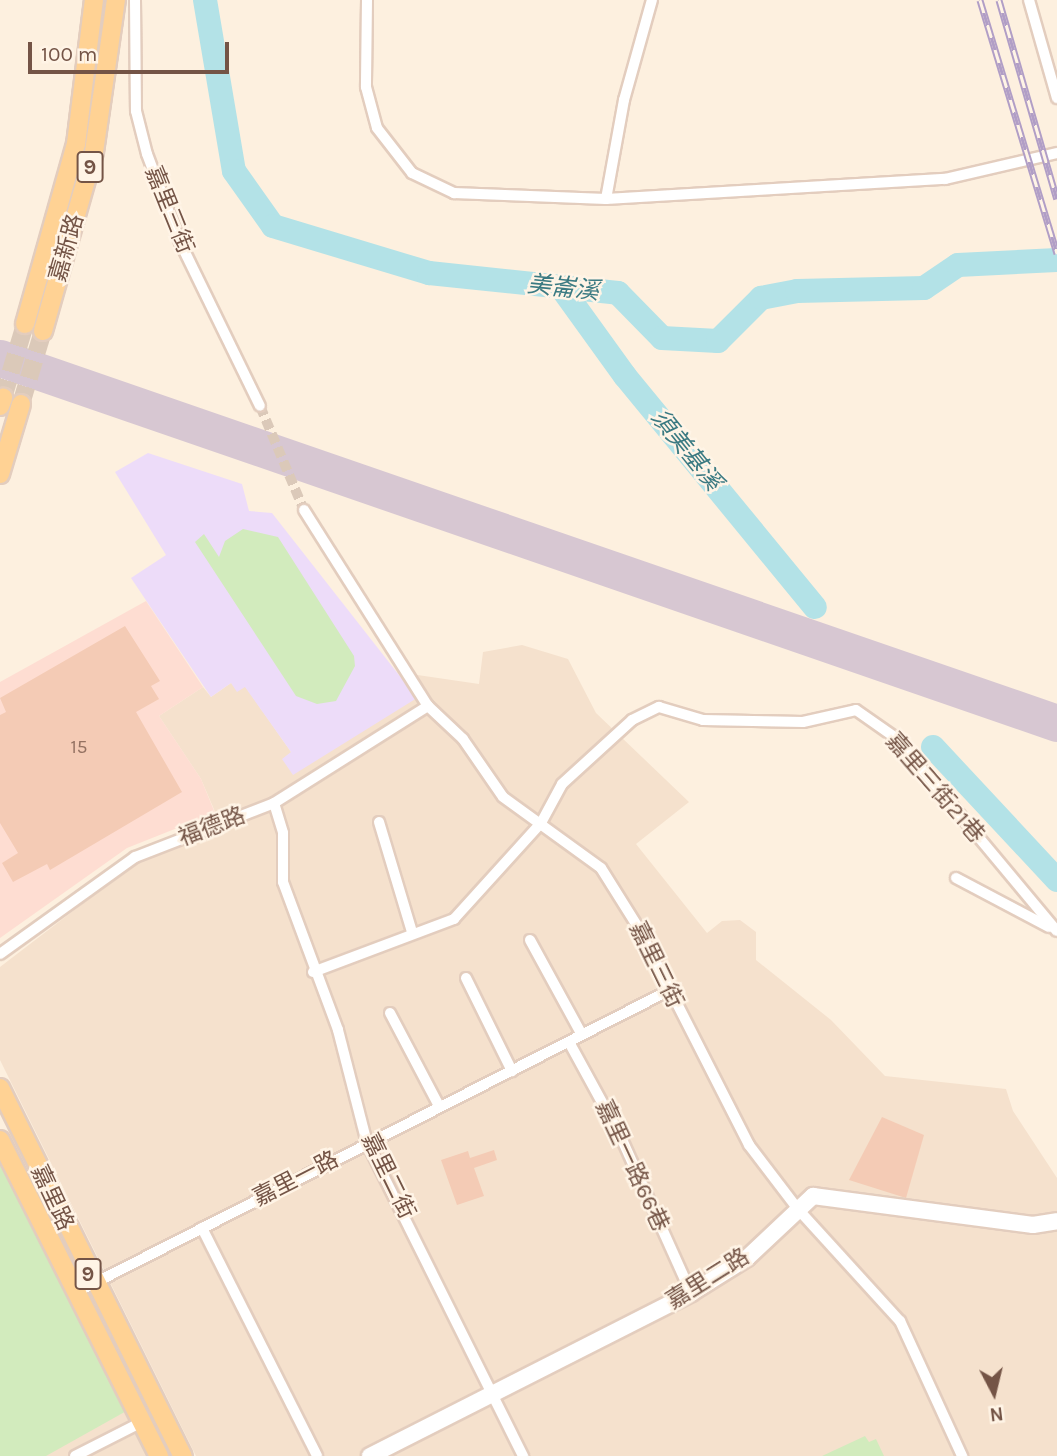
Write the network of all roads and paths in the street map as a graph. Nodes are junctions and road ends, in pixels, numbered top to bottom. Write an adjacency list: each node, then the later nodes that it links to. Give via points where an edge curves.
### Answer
1 (94, 0): 10 (main road, 嘉新路 / 9, via 76,144)
2 (116, 0): 11 (main road, 嘉新路 / 9, via 94,152)
3 (135, 0): 13 (street, 嘉里三街, via 136,111 147,154 180,242)
4 (367, 0): 9 (street, via 372,115 387,146 412,173 469,196)
5 (652, 0): 9 (street, via 624,100)
6 (1029, 0): 7 (street)
7 (1057, 98)
8 (1057, 153): 9 (street, via 945,179)
9 (606, 199)
10 (25, 324)
11 (43, 331)
12 (21, 404): 14 (main road)
13 (260, 407)
14 (0, 474)
15 (303, 510): 16 (street, 嘉里三街, via 375,630)
16 (428, 706): 17 (street, 福德路); 19 (street, 嘉里三街, via 463,739 503,797)
17 (274, 803): 24 (street, 福德路, via 135,857); 25 (street, 嘉里二街, via 283,833 284,883)
18 (379, 822): 22 (street)
19 (541, 823): 21 (street, 嘉里三街21巷, via 562,784 632,720 659,707 703,720 803,722 856,710 896,738); 22 (street, 嘉里三街21巷, via 454,919); 27 (street, 嘉里三街, via 601,868 638,927)
20 (956, 878): 21 (street)
21 (1057, 931)
22 (412, 932): 25 (street, 嘉里三街21巷)
23 (530, 940): 29 (street)
24 (0, 954)
25 (313, 972): 35 (street, 嘉里二街, via 338,1030)
26 (466, 978): 31 (street)
27 (668, 991): 29 (street, 嘉里一路); 36 (street, 嘉里三街, via 750,1145)
28 (390, 1013): 33 (street)
29 (582, 1035): 30 (street, 嘉里一路)
30 (569, 1042): 31 (street, 嘉里一路); 41 (street, 嘉里一路66巷, via 620,1135)
31 (512, 1070): 33 (street, 嘉里一路)
32 (0, 1088): 39 (main road, 嘉里路 / 9)
33 (439, 1106): 35 (street, 嘉里一路)
34 (0, 1140): 40 (main road, 嘉里路 / 9)
35 (367, 1143): 38 (street, 嘉里一路); 42 (street, 嘉里二街)
36 (797, 1208): 37 (street, 嘉里二路, via 824,1195 1007,1223); 41 (street, 嘉里二路, via 747,1258); 50 (street, 嘉里三街, via 900,1321)
37 (1057, 1221)
38 (202, 1228): 39 (street, 嘉里一路); 47 (street)
39 (93, 1284): 40 (street, 嘉里一路); 46 (main road, 嘉里路 / 9)
40 (75, 1293): 43 (main road, 嘉里路 / 9)
41 (691, 1293): 42 (street, 嘉里二路)
42 (493, 1393): 48 (street, 嘉里二路); 49 (street, 嘉里二街)
43 (142, 1422): 44 (street); 45 (main road, 嘉里路 / 9)
44 (75, 1456)
45 (159, 1456)
46 (183, 1456)
47 (317, 1456)
48 (370, 1456)
49 (523, 1456)
50 (962, 1456)

